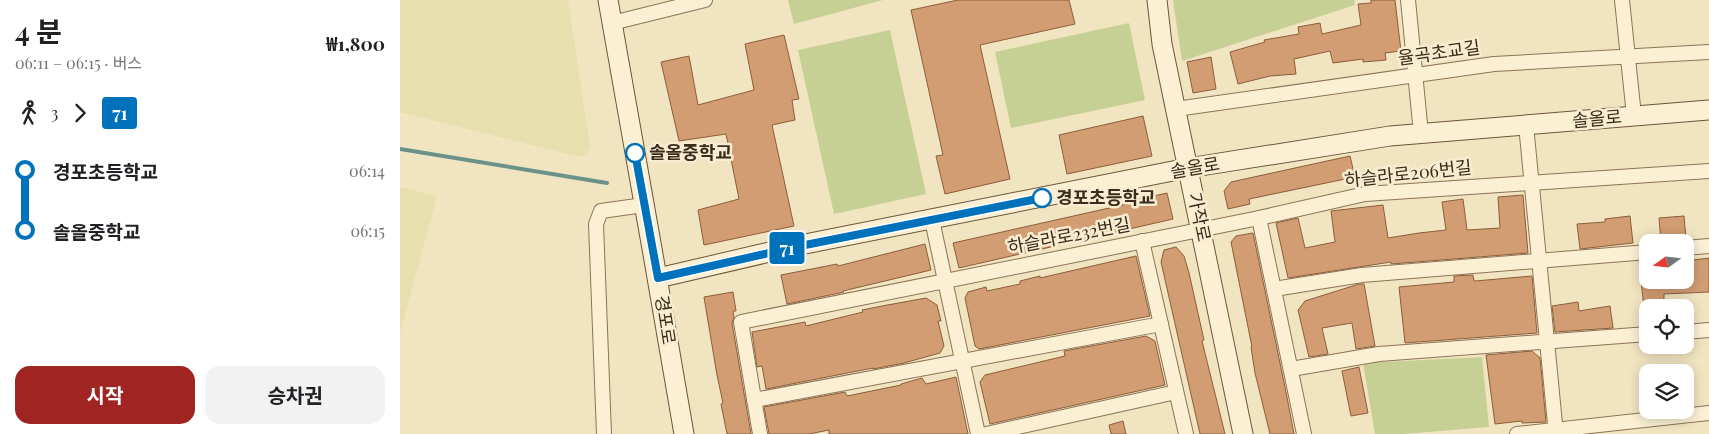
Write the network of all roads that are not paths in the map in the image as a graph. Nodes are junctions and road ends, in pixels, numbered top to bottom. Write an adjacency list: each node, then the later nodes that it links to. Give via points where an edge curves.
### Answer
1 (608, 0): 7 (street, 경포로)
2 (705, 0): 6 (street)
3 (1157, 0): 11 (street, 가작로, via 1162,44)
4 (1408, 0): 10 (street)
5 (1622, 0): 9 (street)
6 (687, 2): 7 (street)
7 (612, 23): 19 (street, 경포로)
8 (1709, 52): 9 (street, 율곡초교길)
9 (1628, 58): 10 (street, 율곡초교길, via 1494,64); 13 (street)
10 (1414, 75): 11 (street, 율곡초교길); 15 (street)
11 (1176, 109): 16 (street, 가작로)
12 (1709, 110): 13 (street, 솔올로)
13 (1634, 116): 14 (street, 솔올로)
14 (1526, 125): 15 (street, 솔올로); 18 (street)
15 (1421, 134): 16 (street, 솔올로)
16 (1188, 168): 21 (street, 솔올로); 22 (street, 가작로)
17 (1709, 171): 18 (street, 하슬라로206번길)
18 (1531, 183): 20 (street, 하슬라로206번길, via 1365,194); 27 (street)
19 (644, 205): 28 (street, 경포로); 42 (street, via 602,212 596,224)
20 (1259, 218): 22 (street, 하슬라로206번길); 30 (street)
21 (932, 220): 28 (street, 솔올로); 29 (street)
22 (1202, 229): 23 (street, 하슬라로232번길); 48 (street, 가작로)
23 (1142, 241): 29 (street, 하슬라로232번길); 31 (street)
24 (1709, 246): 25 (street)
25 (1694, 247)
26 (1639, 253): 27 (street)
27 (1539, 261): 30 (street, via 1362,276); 35 (street)
28 (658, 278): 43 (street, 경포로)
29 (944, 281): 36 (street); 39 (street, 하슬라로232번길, via 741,322)
30 (1274, 289): 37 (street)
31 (1160, 324): 36 (street); 38 (street)
32 (1709, 330): 33 (street)
33 (1694, 331)
34 (1639, 335): 35 (street)
35 (1547, 342): 37 (street, via 1379,354); 41 (street)
36 (962, 361): 39 (street); 45 (street)
37 (1291, 369): 49 (street)
38 (1176, 392): 46 (street); 47 (street)
39 (754, 400): 44 (street)
40 (1709, 413): 41 (street)
41 (1556, 432): 50 (street)
42 (604, 434)
43 (684, 434)
44 (760, 434)
45 (978, 434)
46 (986, 434)
47 (1186, 434)
48 (1243, 434)
49 (1304, 434)
50 (1517, 434)

